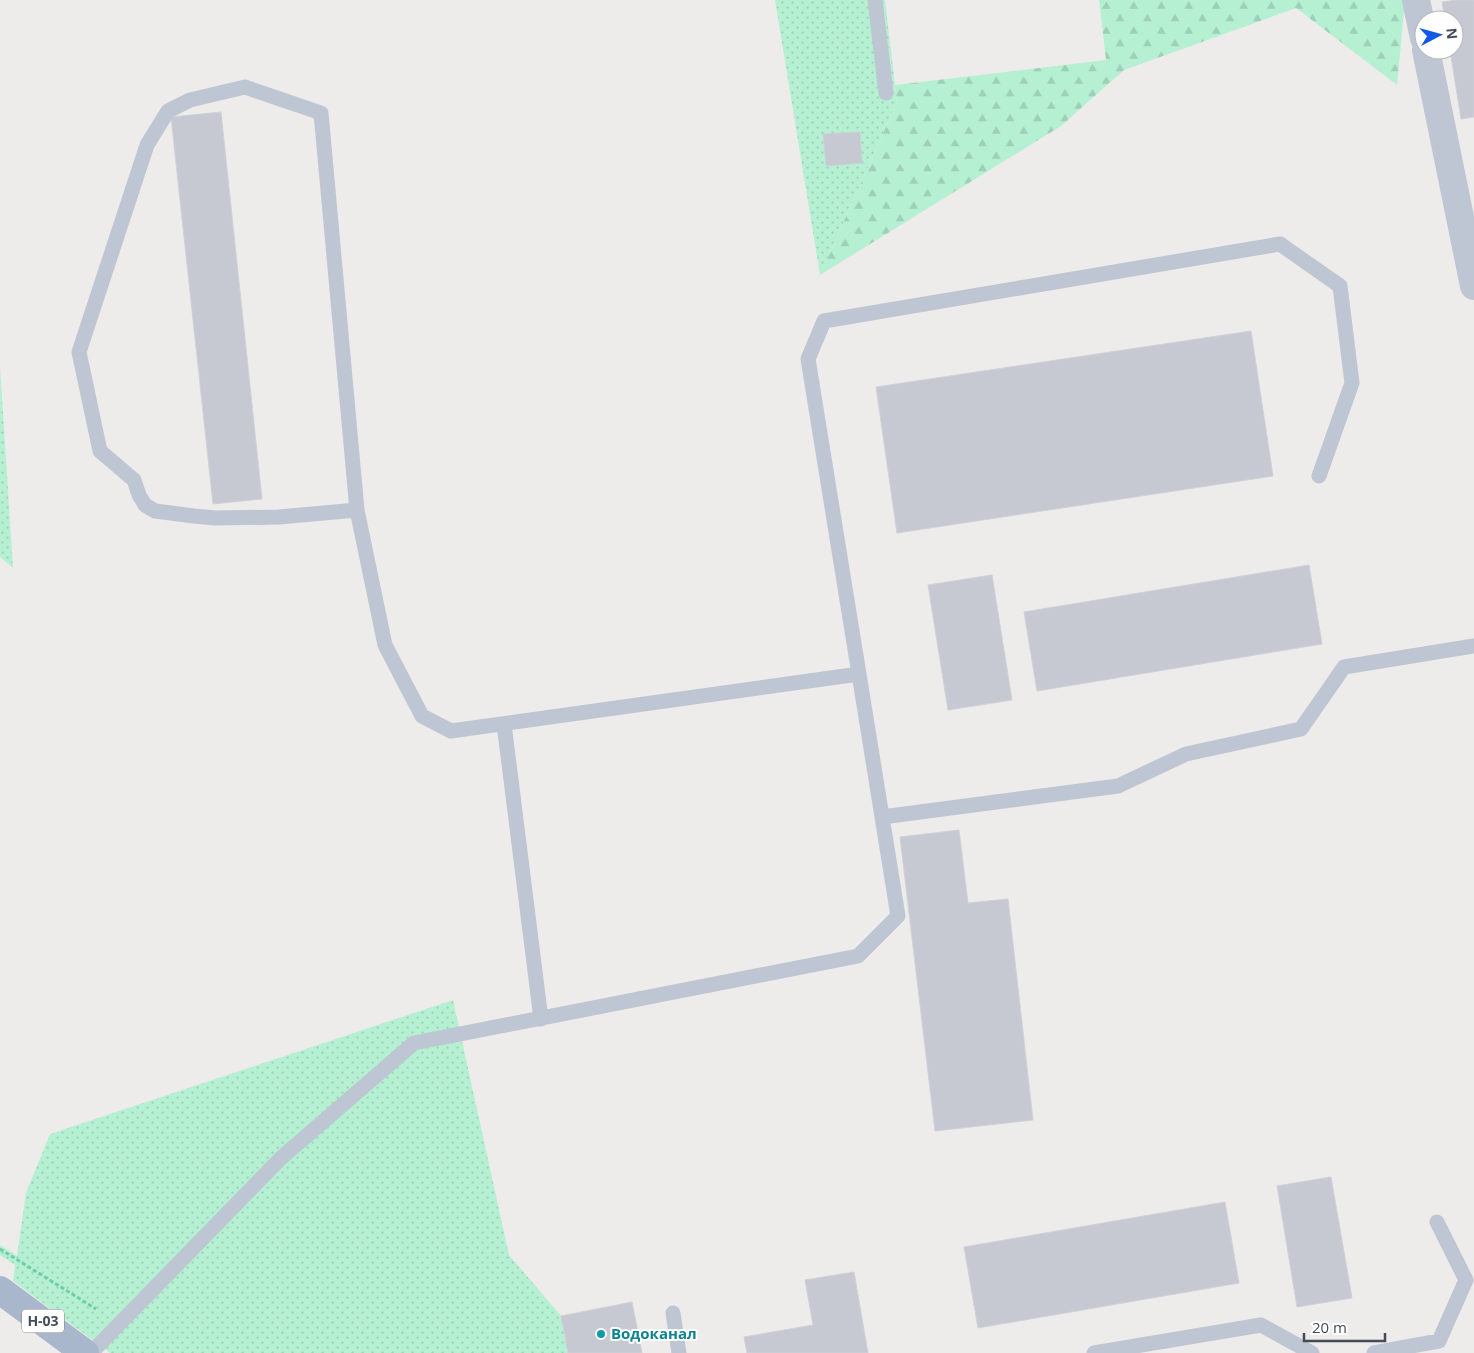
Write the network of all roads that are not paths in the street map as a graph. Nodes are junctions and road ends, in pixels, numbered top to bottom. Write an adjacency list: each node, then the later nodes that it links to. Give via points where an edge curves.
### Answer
1 (875, 0): 3 (lane)
2 (1428, 60): 4 (street)
3 (886, 93)
4 (1474, 286)
5 (1319, 476): 8 (lane, via 1352,383 1340,286 1280,244 824,321 808,359)
6 (357, 510): 6 (lane, via 321,113 245,87 190,100 168,111 147,145 79,352 100,451 134,480 145,505 155,511 224,518); 9 (lane, via 385,645 422,716 451,731)
7 (1474, 646): 10 (lane, via 1344,667 1301,729 1186,754 1118,786)
8 (859, 674): 9 (lane); 10 (lane)
9 (504, 724): 11 (lane)
10 (882, 817): 11 (lane, via 898,916 858,956)
11 (541, 1018): 16 (lane, via 414,1043 281,1158)
12 (1437, 1222): 20 (lane, via 1466,1280 1439,1341)
13 (0, 1290): 15 (main road, Н-03)
14 (673, 1313): 17 (lane)
15 (85, 1353)
16 (91, 1353)
17 (679, 1353)
18 (1094, 1353): 19 (lane, via 1261,1325)
19 (1312, 1353)
20 (1374, 1353)

